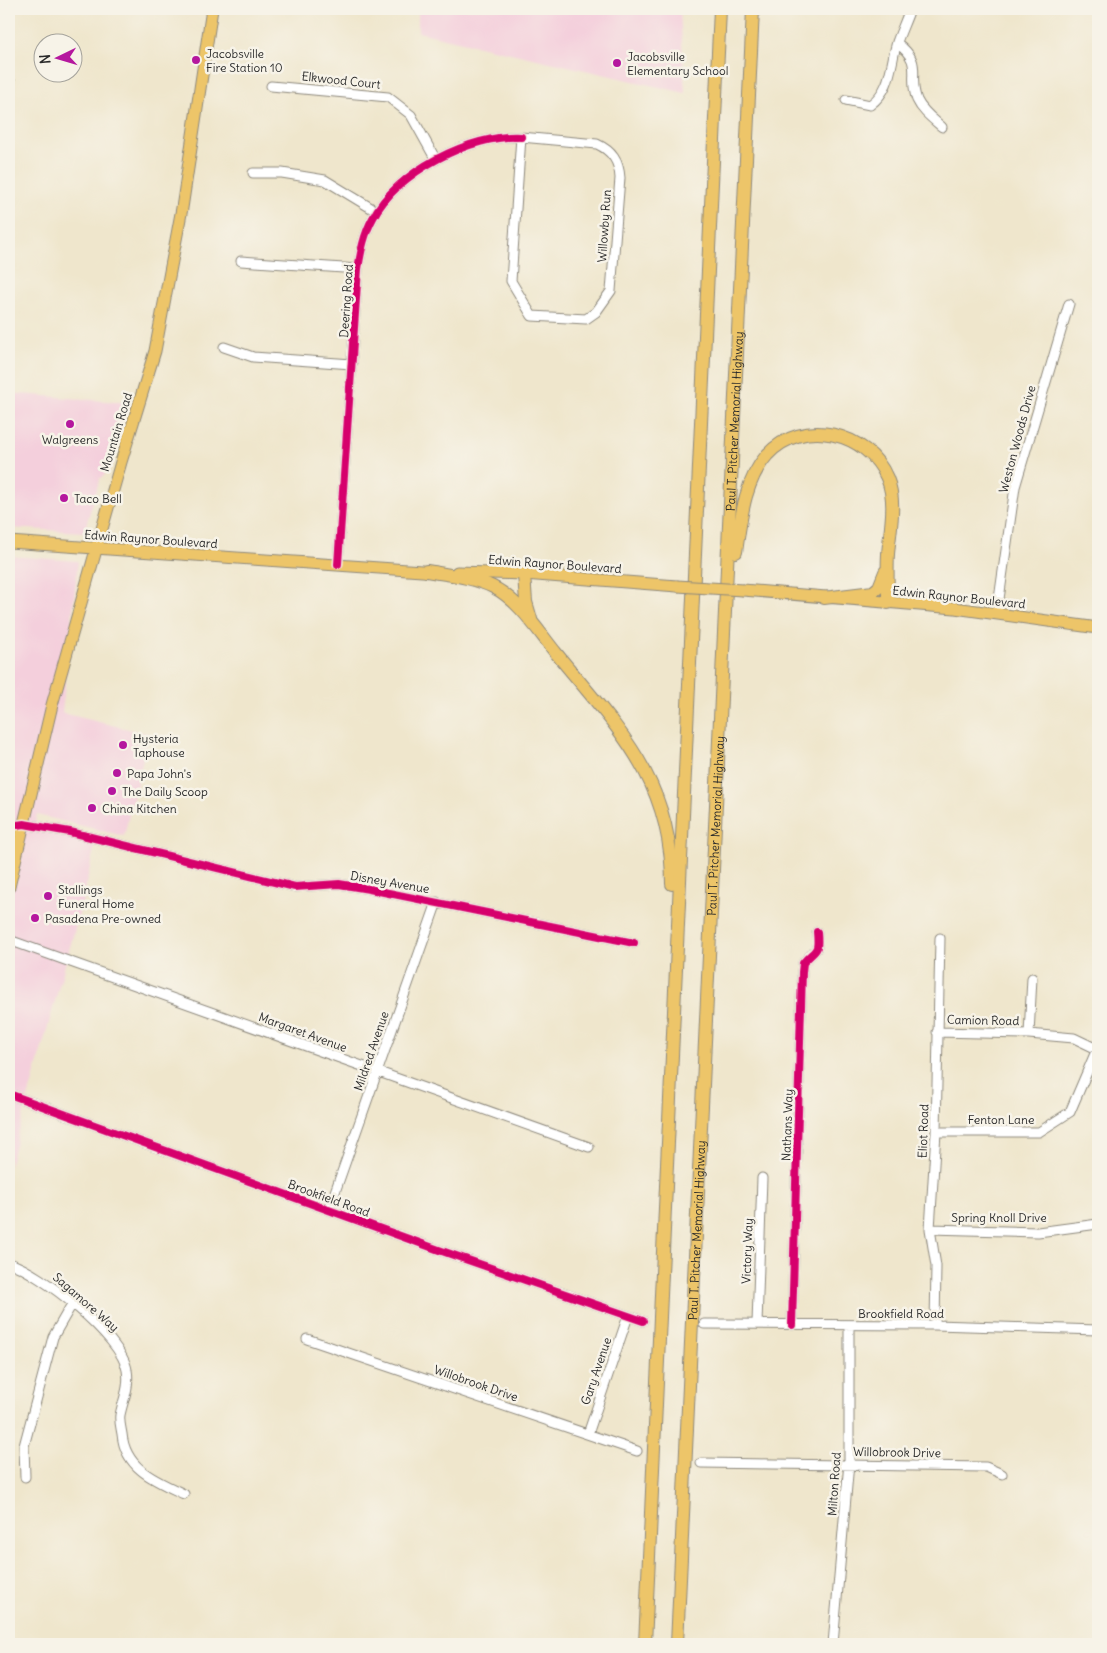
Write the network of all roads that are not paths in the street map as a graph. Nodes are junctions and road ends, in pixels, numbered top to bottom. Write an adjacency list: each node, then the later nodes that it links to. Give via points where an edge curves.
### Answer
1 (212, 9): 19 (main road, Mountain Road, via 182,208 156,351)
2 (720, 9): 45 (highway)
3 (753, 9): 29 (highway, Paul T. Pitcher Memorial Highway)
4 (910, 9): 5 (street)
5 (897, 43): 7 (street, via 889,80 874,102 866,105); 8 (street, via 908,51 913,60 917,101)
6 (271, 86): 10 (street, Elkwood Court, via 388,97 411,114)
7 (846, 100)
8 (942, 127)
9 (521, 137): 9 (street, Willowby Run, via 597,144 608,149 617,162 620,178 613,285 596,312 586,319 532,316 512,281); 10 (street, Deering Road, via 500,138 466,147)
10 (436, 160): 12 (street, Deering Road, via 403,181)
11 (253, 173): 12 (street, via 282,173 326,180)
12 (376, 211): 14 (street, Deering Road, via 363,240)
13 (241, 261): 14 (street)
14 (358, 269): 17 (street, Deering Road)
15 (1069, 304): 26 (street, Weston Woods Drive, via 1015,487)
16 (224, 347): 17 (street, via 253,357)
17 (352, 364): 21 (street, Deering Road)
18 (9, 542): 19 (main road, Edwin Raynor Boulevard)
19 (97, 549): 21 (main road, Edwin Raynor Boulevard); 30 (main road, Mountain Road, via 52,705)
20 (888, 555): 24 (highway, via 884,578 873,592); 25 (highway); 29 (highway, via 893,504 887,478 880,465 862,446 839,436 824,433 794,437 768,455 748,490 741,518)
21 (338, 564): 22 (main road, Edwin Raynor Boulevard)
22 (427, 571): 23 (main road, Edwin Raynor Boulevard); 27 (highway, via 493,587 504,594)
23 (524, 574): 24 (main road, Edwin Raynor Boulevard, bridge); 27 (highway, via 526,602)
24 (824, 598): 25 (main road, Edwin Raynor Boulevard)
25 (888, 603): 26 (main road, Edwin Raynor Boulevard)
26 (997, 613): 28 (main road, Edwin Raynor Boulevard)
27 (534, 626): 45 (highway, via 641,761 666,824 672,883)
28 (1098, 628)
29 (725, 641): 69 (highway, Paul T. Pitcher Memorial Highway)
30 (24, 824): 31 (street, Disney Avenue); 32 (main road, Mountain Road); 33 (street, Disney Avenue, via 130,846 295,887 339,884)
31 (9, 826)
32 (9, 887)
33 (437, 902): 37 (street, Disney Avenue); 41 (street, Mildred Avenue)
34 (817, 932): 56 (street, Nathans Way, via 819,948 804,963 802,972)
35 (940, 938): 39 (street, Eliot Road)
36 (9, 940): 41 (street, Margaret Avenue)
37 (634, 943)
38 (1032, 978): 40 (street)
39 (937, 1032): 40 (street, Camion Road); 43 (street, Eliot Road)
40 (1029, 1034): 43 (street, Fenton Lane, via 1074,1038 1097,1049 1070,1112 1039,1132)
41 (376, 1071): 44 (street, Margaret Avenue); 47 (street, Mildred Avenue)
42 (9, 1094): 47 (street, Brookfield Road)
43 (936, 1132): 49 (street, Eliot Road)
44 (589, 1147)
45 (668, 1151): 68 (highway)
46 (762, 1178): 55 (street, Victory Way)
47 (329, 1209): 52 (street, Brookfield Road)
48 (1098, 1224): 49 (street, Spring Knoll Drive, via 1038,1232)
49 (930, 1229): 58 (street, Eliot Road, via 936,1266)
50 (9, 1263): 51 (street, Sagamore Way, via 32,1272)
51 (72, 1304): 66 (street, via 53,1337 24,1446); 67 (street, Sagamore Way, via 103,1330 123,1356 128,1388 120,1417 122,1441 127,1453 142,1473)
52 (628, 1316): 53 (street, Brookfield Road); 61 (street, Gary Avenue)
53 (643, 1321)
54 (704, 1324): 55 (street, Brookfield Road)
55 (757, 1324): 56 (street, Brookfield Road)
56 (792, 1325): 57 (street, Brookfield Road)
57 (849, 1325): 58 (street, Brookfield Road); 64 (street, Milton Road)
58 (935, 1325): 59 (street, Brookfield Road)
59 (1098, 1330)
60 (307, 1339): 61 (street, Willobrook Drive)
61 (588, 1434): 62 (street, Willobrook Drive)
62 (637, 1451)
63 (701, 1462): 64 (street, Willobrook Drive)
64 (849, 1463): 65 (street, Willobrook Drive, via 986,1467); 70 (street, Milton Road)
65 (1002, 1474)
66 (25, 1477)
67 (184, 1494)
68 (645, 1644)
69 (677, 1644)
70 (833, 1644)

